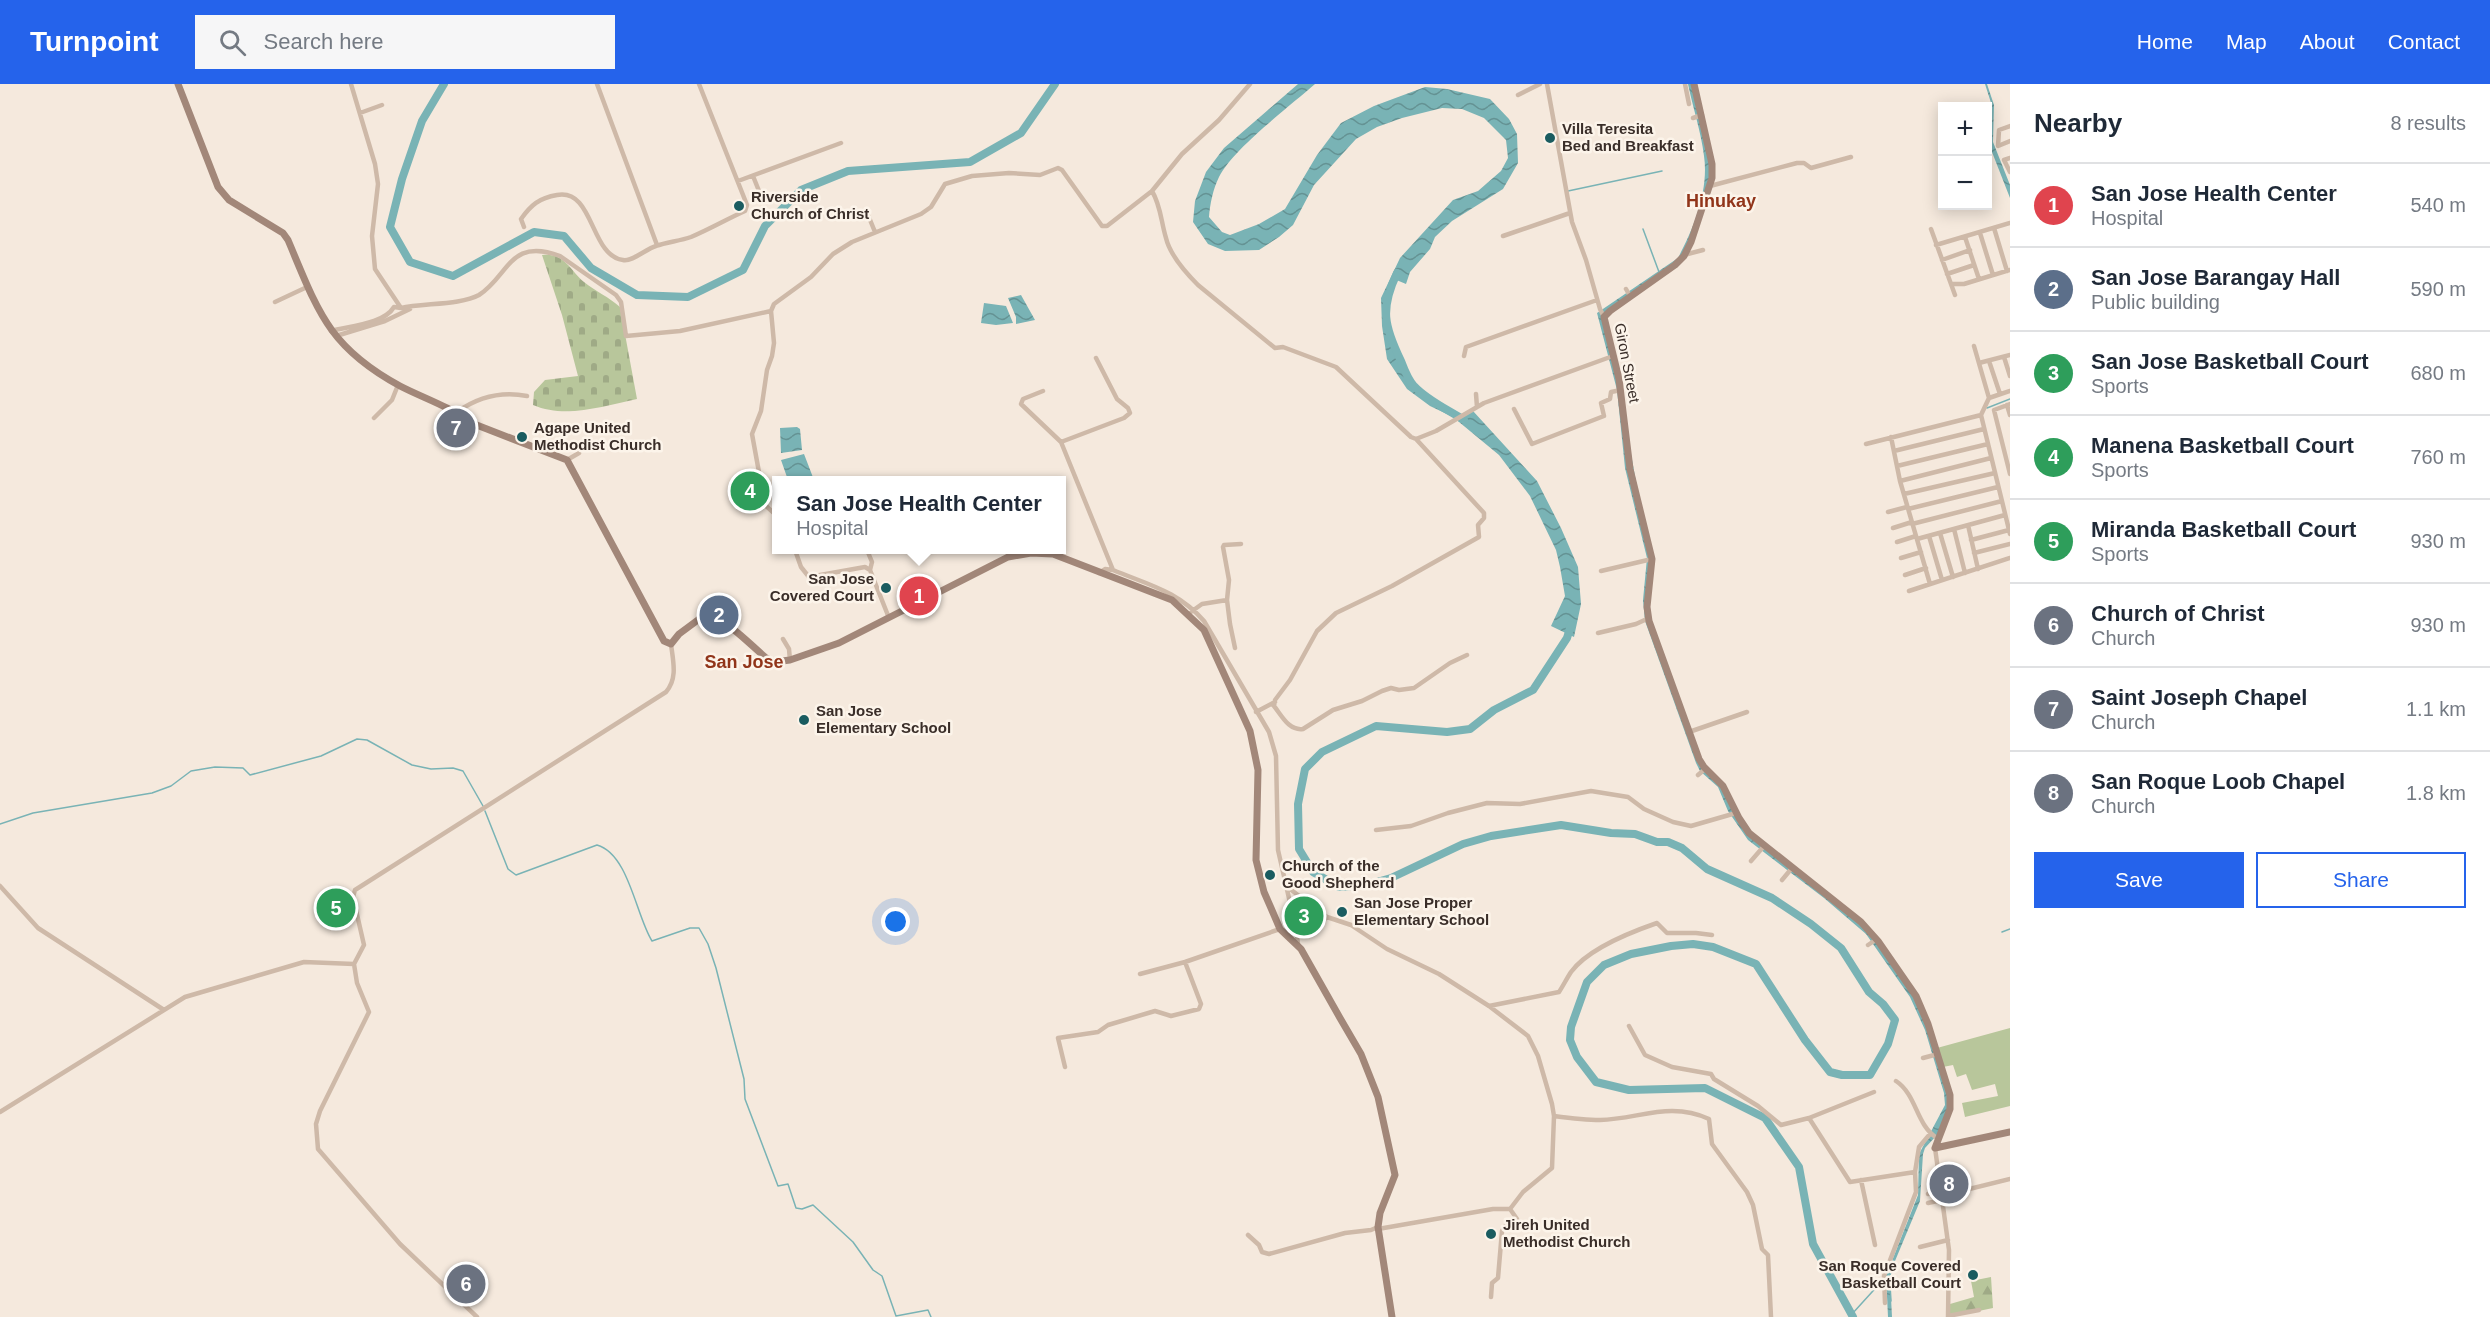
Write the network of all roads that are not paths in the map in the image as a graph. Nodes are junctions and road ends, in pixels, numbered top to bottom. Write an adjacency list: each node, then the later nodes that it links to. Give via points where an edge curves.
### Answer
1 (178, 84): 50 (street, via 218,187 229,200 283,233)
2 (351, 84): 13 (street)
3 (597, 84): 38 (street)
4 (699, 84): 23 (street)
5 (1250, 84): 25 (street)
6 (1540, 84): 10 (street)
7 (1548, 84): 28 (street)
8 (1685, 84): 11 (street)
9 (1694, 84): 21 (street, Giron Street, via 1697,117)
10 (1518, 95)
11 (1689, 104)
12 (382, 105): 13 (street)
13 (360, 113): 55 (street, via 378,184 372,236 375,268)
14 (2010, 126): 15 (street, via 1999,130 1998,146)
15 (2010, 141)
16 (841, 143): 22 (street)
17 (1851, 157): 24 (street, via 1811,168 1797,163)
18 (2010, 158): 20 (street, via 2004,160)
19 (1704, 171): 21 (street)
20 (2010, 172)
21 (1712, 173): 24 (street, Giron Street)
22 (753, 176): 23 (street); 26 (street)
23 (738, 181): 38 (street, via 747,205 745,211 689,238)
24 (1710, 186): 42 (street, Giron Street)
25 (1152, 191): 33 (street, via 1102,226 1058,168 1040,175 972,176 945,184 936,201 921,214); 86 (street, via 1166,241 1198,285 1275,348 1283,347 1336,367)
26 (763, 201)
27 (866, 210): 33 (street)
28 (1570, 213): 36 (street); 52 (street)
29 (2009, 224): 31 (street); 34 (street)
30 (524, 227): 38 (street, via 521,220 528,208 541,198 565,194 579,202 601,243 618,259 627,261)
31 (1994, 228): 35 (street); 45 (street)
32 (1931, 229): 39 (street)
33 (875, 232): 56 (street, via 833,254 811,277 774,304)
34 (2010, 232)
35 (1980, 233): 37 (street); 47 (street)
36 (1503, 236)
37 (1965, 237): 39 (street); 41 (street)
38 (657, 245)
39 (1936, 245): 43 (street)
40 (1703, 250): 42 (street)
41 (1970, 250): 43 (street); 44 (street)
42 (1684, 255): 57 (street, Giron Street, via 1670,269)
43 (1942, 260): 46 (street)
44 (1974, 265): 46 (street); 48 (street)
45 (2009, 270): 47 (street)
46 (1947, 274): 49 (street)
47 (1994, 275): 48 (street)
48 (1979, 279): 49 (street)
49 (1951, 284): 51 (street)
50 (307, 287): 53 (street); 58 (street)
51 (1955, 295)
52 (1597, 300): 57 (street); 60 (street, via 1466,347)
53 (274, 302)
54 (417, 304): 55 (street); 56 (street, via 479,295 515,258 532,252 560,256 616,295 621,302 626,336 680,331); 58 (street, via 385,321)
55 (401, 308): 58 (street, via 394,307 380,318)
56 (771, 311): 104 (street, via 774,343 761,411 752,434 765,505)
57 (1602, 313): 62 (street, Giron Street)
58 (333, 333): 67 (street, via 367,367)
59 (1974, 346): 65 (street)
60 (1464, 356)
61 (2007, 356): 64 (street); 66 (street)
62 (1611, 357): 68 (street, Giron Street); 78 (street)
63 (1096, 358): 87 (street, via 1117,399 1130,413)
64 (1989, 361): 65 (street); 72 (street)
65 (1979, 363): 74 (street)
66 (2010, 376)
67 (399, 385): 80 (street); 83 (street, via 392,400)
68 (1619, 390): 75 (street, Giron Street); 79 (street, via 1611,392 1610,399 1601,403 1604,416 1532,444)
69 (1043, 391): 87 (street, via 1023,399 1021,404)
70 (2010, 391): 72 (street)
71 (1476, 394): 78 (street)
72 (2000, 394): 74 (street)
73 (527, 396): 80 (street, via 489,396)
74 (1989, 398): 81 (street)
75 (1621, 402): 76 (street); 95 (street, Giron Street)
76 (1613, 403)
77 (2009, 405): 82 (street); 98 (street, via 1994,410)
78 (1474, 408): 86 (street)
79 (1515, 409)
80 (457, 412): 93 (street, via 469,422)
81 (1980, 415): 84 (street); 85 (street)
82 (2010, 415)
83 (374, 418)
84 (1984, 429): 89 (street); 90 (street)
85 (1891, 437): 88 (street); 90 (street)
86 (1416, 440): 152 (street, via 1484,513 1479,537 1336,613 1317,631)
87 (1061, 442): 131 (street)
88 (1866, 444)
89 (1988, 444): 92 (street); 94 (street)
90 (1894, 451): 94 (street)
91 (579, 453): 93 (street)
92 (1991, 458): 97 (street); 99 (street)
93 (567, 460): 146 (street, via 664,641)
94 (1897, 466): 99 (street)
95 (1629, 470): 96 (street); 125 (street, Giron Street)
96 (1622, 471)
97 (1995, 473): 100 (street); 101 (street)
98 (2010, 474)
99 (1899, 481): 101 (street)
100 (1998, 487): 102 (street); 103 (street)
101 (1904, 494): 103 (street)
102 (2002, 501): 106 (street); 107 (street)
103 (1908, 508): 105 (street); 107 (street)
104 (772, 511)
105 (1888, 512)
106 (2005, 515): 108 (street); 111 (street)
107 (1912, 523): 109 (street); 114 (street)
108 (1968, 525): 110 (street); 115 (street)
109 (1893, 528)
110 (1954, 529): 112 (street); 134 (street)
111 (2010, 532): 115 (street)
112 (1940, 533): 113 (street); 136 (street)
113 (1929, 536): 114 (street); 137 (street)
114 (1916, 537): 116 (street); 119 (street)
115 (1971, 540): 120 (street)
116 (1897, 542)
117 (1241, 544): 140 (street, via 1223,546 1229,580)
118 (2010, 544): 120 (street)
119 (1921, 552): 126 (street); 128 (street)
120 (1974, 552): 129 (street)
121 (797, 554): 130 (street, via 809,577 864,567)
122 (869, 554): 130 (street)
123 (1025, 554): 142 (street, via 1008,557)
124 (1053, 554): 133 (street)
125 (1649, 556): 132 (street); 143 (street, Giron Street)
126 (1901, 558)
127 (2010, 558): 129 (street)
128 (1926, 568): 135 (street); 138 (street)
129 (1978, 569): 134 (street)
130 (870, 570): 142 (street)
131 (1113, 570): 133 (street); 141 (street, via 1177,596)
132 (1601, 571)
133 (1099, 573): 141 (street, via 1172,600)
134 (1965, 573): 136 (street)
135 (1905, 575)
136 (1953, 577): 137 (street)
137 (1942, 580): 138 (street)
138 (1930, 584): 139 (street)
139 (1909, 591)
140 (1227, 600): 141 (street, via 1202,604); 147 (street)
141 (1191, 612): 150 (street, via 1204,621); 151 (street)
142 (889, 618): 149 (street, via 838,643)
143 (1647, 619): 144 (street); 155 (street, Giron Street)
144 (1598, 633)
145 (783, 639): 149 (street)
146 (671, 644): 149 (street, via 706,614 721,621 766,658 774,662); 172 (street, via 674,674 666,692 356,890 353,897 364,945)
147 (1235, 648)
148 (1467, 655): 152 (street, via 1414,688 1382,691 1333,710 1303,729 1291,726 1274,706)
149 (790, 660)
150 (1245, 692): 151 (street); 153 (street)
151 (1233, 698): 168 (street, via 1250,731 1255,754 1257,860 1264,892)
152 (1275, 702): 153 (street)
153 (1256, 712): 163 (street, via 1269,732 1276,756 1278,850)
154 (1747, 712): 155 (street)
155 (1689, 732): 156 (street, Giron Street, via 1695,758 1704,773 1723,786)
156 (1734, 814): 157 (street, via 1691,826 1644,809 1628,797 1591,791 1520,804 1480,804 1411,826); 158 (street, Giron Street, via 1746,833)
157 (1376, 830)
158 (1765, 850): 159 (street); 160 (street, Giron Street)
159 (1750, 861)
160 (1790, 870): 161 (street); 164 (street, Giron Street)
161 (1782, 880)
162 (0, 886): 177 (street, via 38,928)
163 (1286, 886): 166 (street); 167 (street)
164 (1836, 902): 165 (street); 174 (street, Giron Street, via 1861,922)
165 (1830, 908)
166 (1327, 917): 167 (street, via 1316,926); 176 (street, via 1351,925)
167 (1296, 928): 170 (street)
168 (1280, 929): 170 (street); 171 (street)
169 (1712, 935): 176 (street, via 1666,933 1657,923 1588,956 1572,971 1559,992)
170 (1298, 944): 197 (street, via 1361,1054 1378,1096 1395,1175)
171 (1185, 962): 173 (street); 181 (street, via 1201,1004 1198,1009 1171,1016 1155,1011 1098,1032 1058,1038)
172 (354, 964): 177 (street, via 304,962 185,997); 205 (street, via 369,1012 320,1111 316,1124 318,1149 400,1244)
173 (1140, 974)
174 (1901, 975): 175 (street); 179 (street, Giron Street, via 1918,1001)
175 (1895, 980)
176 (1489, 1006): 185 (street, via 1532,1042)
177 (165, 1010): 184 (street)
178 (1629, 1026): 186 (street, via 1645,1055 1672,1067 1711,1074 1781,1125)
179 (1936, 1055): 180 (street); 188 (street, Giron Street, via 1950,1109)
180 (1923, 1058)
181 (1065, 1067)
182 (1896, 1081): 188 (street, via 1909,1092)
183 (1874, 1092): 186 (street)
184 (0, 1112)
185 (1554, 1116): 196 (street, via 1551,1171 1523,1192); 207 (street, via 1600,1120 1664,1110 1709,1119 1712,1144 1753,1205 1762,1249 1768,1255)
186 (1809, 1118): 192 (street, via 1847,1180)
187 (2010, 1132): 189 (street)
188 (1934, 1136): 189 (street, Giron Street); 190 (street, via 1919,1147)
189 (1935, 1148): 194 (street)
190 (1915, 1172): 192 (street); 203 (street, via 1916,1192 1884,1276)
191 (2010, 1179): 194 (street)
192 (1862, 1180): 200 (street)
193 (1928, 1194): 194 (street)
194 (1941, 1196): 195 (street); 199 (street)
195 (1928, 1203)
196 (1510, 1209): 197 (street); 202 (street, via 1517,1219 1503,1228 1498,1278 1492,1283)
197 (1378, 1228): 198 (street, via 1269,1254 1262,1252); 206 (street)
198 (1248, 1235)
199 (1948, 1240): 201 (street); 208 (street)
200 (1875, 1245)
201 (1920, 1247)
202 (1491, 1297)
203 (1885, 1303)
204 (1979, 1310): 208 (street)
205 (477, 1317)
206 (1392, 1317)
207 (1771, 1317)
208 (1948, 1317)

